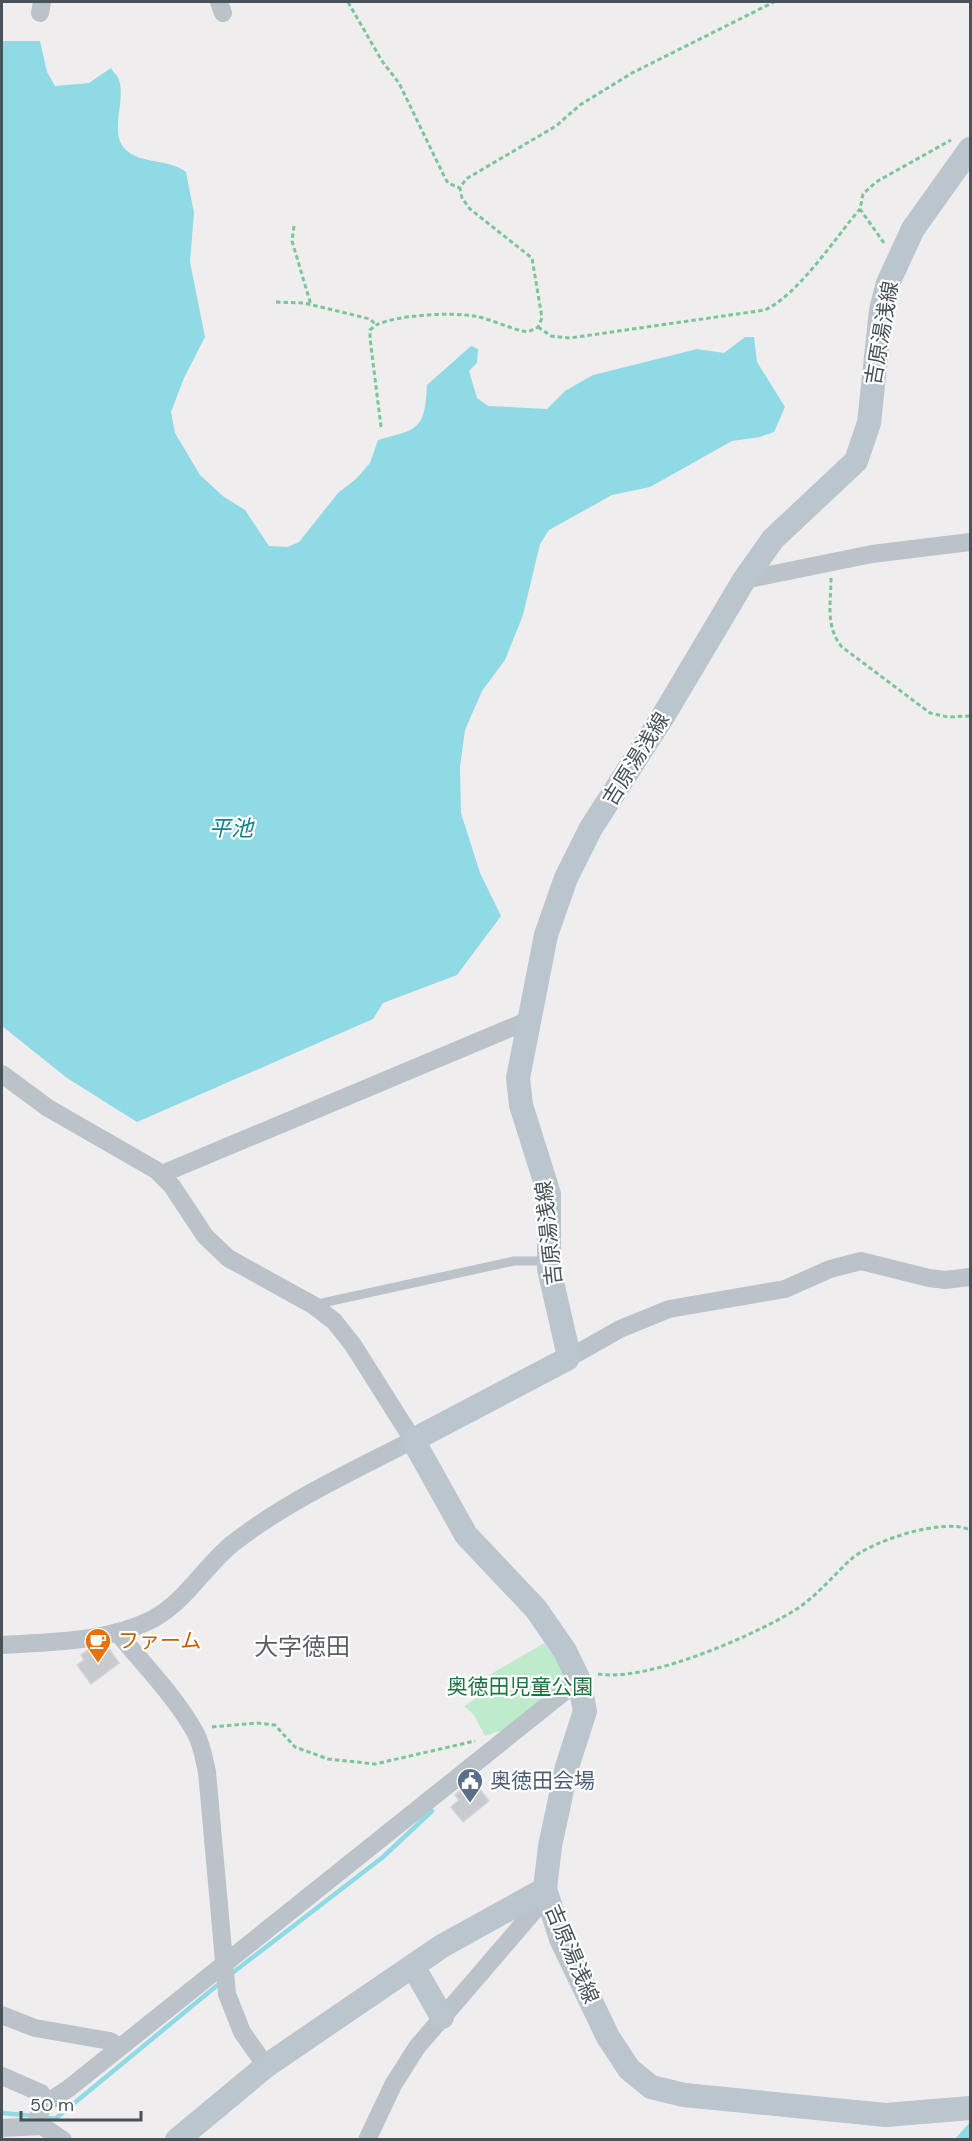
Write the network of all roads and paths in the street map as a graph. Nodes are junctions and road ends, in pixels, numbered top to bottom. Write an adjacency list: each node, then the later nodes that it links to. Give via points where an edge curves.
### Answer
1 (348, 2): 4 (path, via 399,83 448,183)
2 (774, 2): 4 (path, via 632,73 580,105 556,126 471,175)
3 (962, 144): 5 (path, via 876,182 863,194); 7 (main road, 吉原湯浅線)
4 (460, 188): 11 (path, via 470,209 532,258 542,309)
5 (860, 208): 7 (path); 11 (path, via 797,284 776,305 765,310 570,338 552,336)
6 (294, 226): 9 (path, via 292,241)
7 (898, 257): 15 (main road, 吉原湯浅線, via 881,310 861,451 846,472 773,539)
8 (276, 302): 9 (path)
9 (311, 305): 10 (path, via 370,319)
10 (376, 325): 11 (path, via 461,315 528,332); 12 (path, via 370,330 370,338)
11 (538, 327)
12 (381, 427)
13 (970, 542): 14 (street)
14 (830, 561): 15 (street); 16 (path, via 830,626 842,647 930,713)
15 (744, 580): 17 (main road, 吉原湯浅線, via 591,828 566,878 546,935)
16 (970, 716)
17 (527, 1021): 19 (street); 20 (main road, 吉原湯浅線, via 518,1089 549,1194)
18 (2, 1074): 19 (street, via 48,1108)
19 (162, 1174): 22 (street, via 205,1236 218,1248 240,1266)
20 (548, 1261): 22 (lane, via 514,1261); 23 (main road, 吉原湯浅線)
21 (970, 1277): 23 (street, via 929,1278 861,1261 830,1269 785,1289 669,1309 620,1329)
22 (313, 1305): 24 (street, via 348,1338)
23 (567, 1359): 24 (main road)
24 (413, 1440): 26 (street, via 290,1504 230,1546 187,1593 154,1618); 28 (main road, 吉原湯浅線, via 466,1535 536,1609 556,1635)
25 (970, 1530): 28 (path, via 944,1526 867,1548 794,1611 698,1654 627,1676)
26 (117, 1632): 27 (street); 29 (street)
27 (2, 1645)
28 (577, 1675): 31 (main road, 吉原湯浅線, via 585,1711 567,1767 550,1846); 32 (street)
29 (196, 1733): 30 (path, via 219,1725 275,1725 295,1747 328,1759 375,1764); 32 (street, via 207,1772)
30 (483, 1739)
31 (546, 1893): 33 (main road, via 442,1946); 35 (street); 40 (main road, 吉原湯浅線, via 561,1939 608,2037 629,2069 651,2087 684,2095 886,2115)
32 (223, 1965): 36 (street); 37 (street, via 236,2019)
33 (413, 1966): 35 (main road); 37 (main road)
34 (2, 2014): 36 (street, via 22,2025)
35 (442, 2017): 45 (street, via 404,2065)
36 (120, 2047): 39 (street, via 69,2089)
37 (266, 2066): 44 (main road)
38 (2, 2076): 39 (street, via 41,2093)
39 (43, 2104): 41 (street, via 38,2116)
40 (970, 2108)
41 (42, 2126): 42 (street); 43 (street)
42 (2, 2128)
43 (63, 2139)
44 (177, 2139)
45 (367, 2139)

